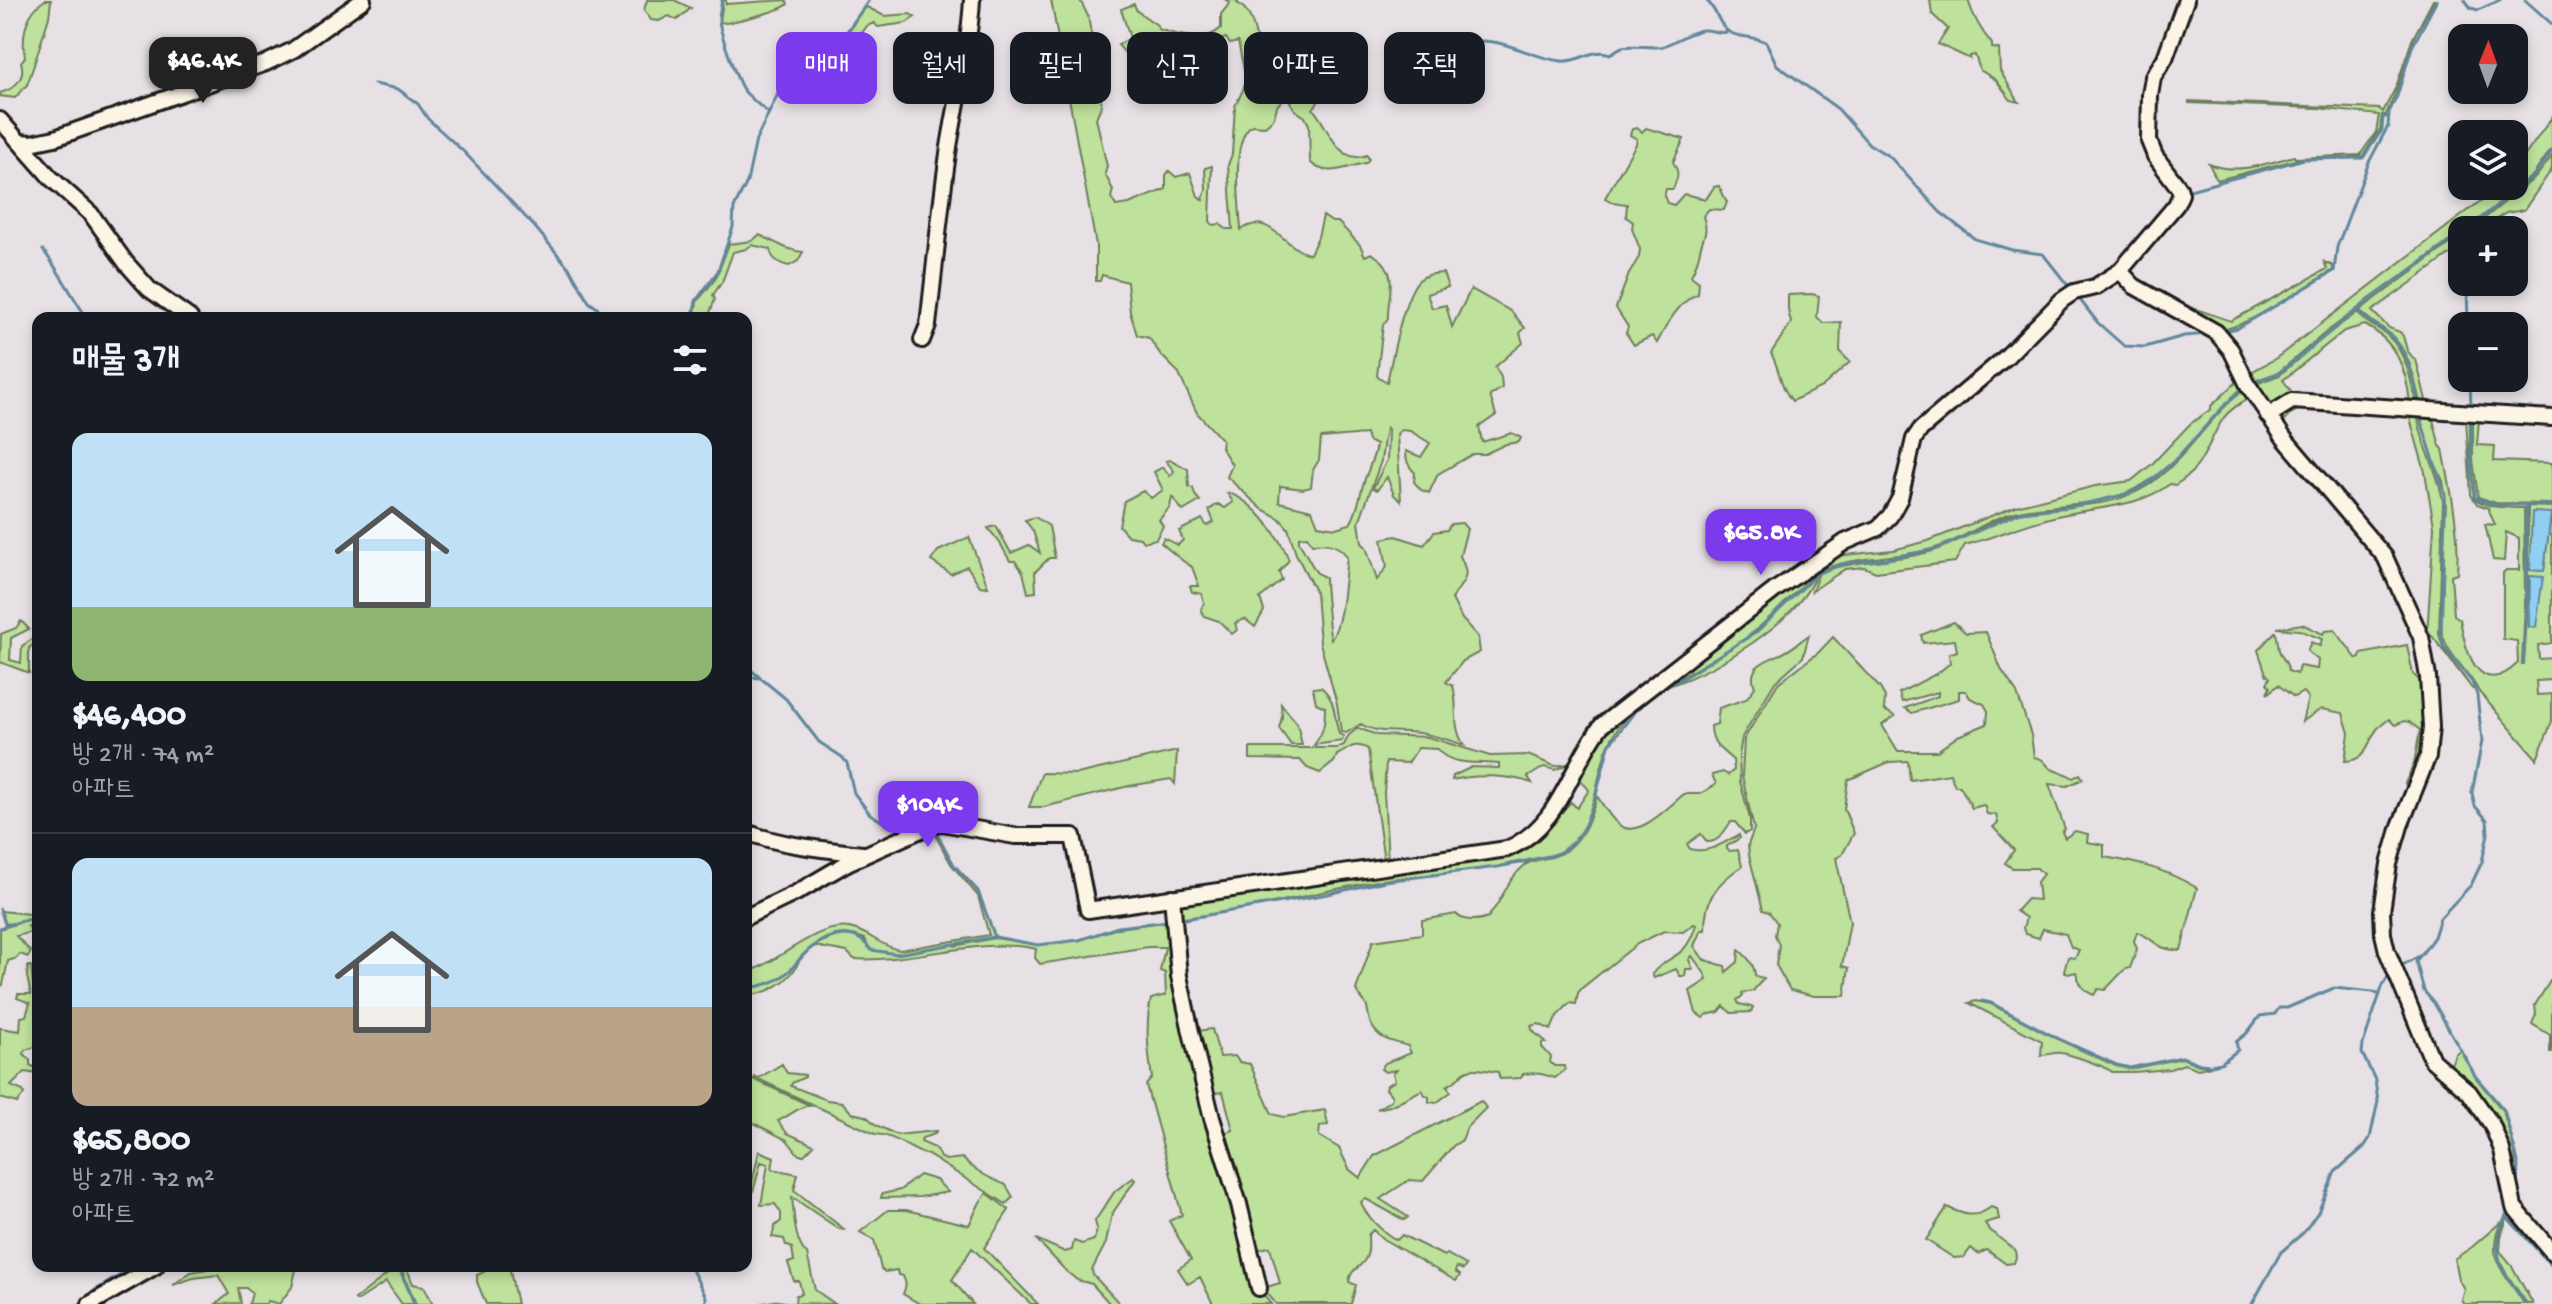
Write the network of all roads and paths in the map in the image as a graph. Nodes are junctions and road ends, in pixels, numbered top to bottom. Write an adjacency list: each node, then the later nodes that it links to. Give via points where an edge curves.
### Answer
1 (363, 0): 5 (street, via 266,63 55,138)
2 (972, 0): 8 (street)
3 (2186, 0): 6 (street, via 2153,77 2149,123 2155,156 2181,194)
4 (0, 120): 5 (street)
5 (21, 142): 7 (street, via 91,214 149,289)
6 (2120, 271): 9 (street, via 2134,286 2216,332); 13 (street, via 2062,300 2006,357 1921,429 1900,498 1878,528 1845,542 1775,590 1602,725 1555,809 1519,843 1507,849)
7 (182, 312)
8 (922, 340)
9 (2268, 416): 10 (street, via 2292,401); 15 (street, via 2385,557 2421,637 2430,702 2428,756 2389,864 2383,934 2432,1060 2469,1092 2492,1125 2514,1207)
10 (2552, 418)
11 (752, 834): 12 (street)
12 (865, 854): 13 (street, via 942,823 1015,836 1073,836 1088,910); 14 (street)
13 (1172, 897): 17 (street, via 1179,976 1191,1032)
14 (752, 914)
15 (2552, 1252)
16 (146, 1272): 18 (street)
17 (1259, 1288)
18 (90, 1304)

